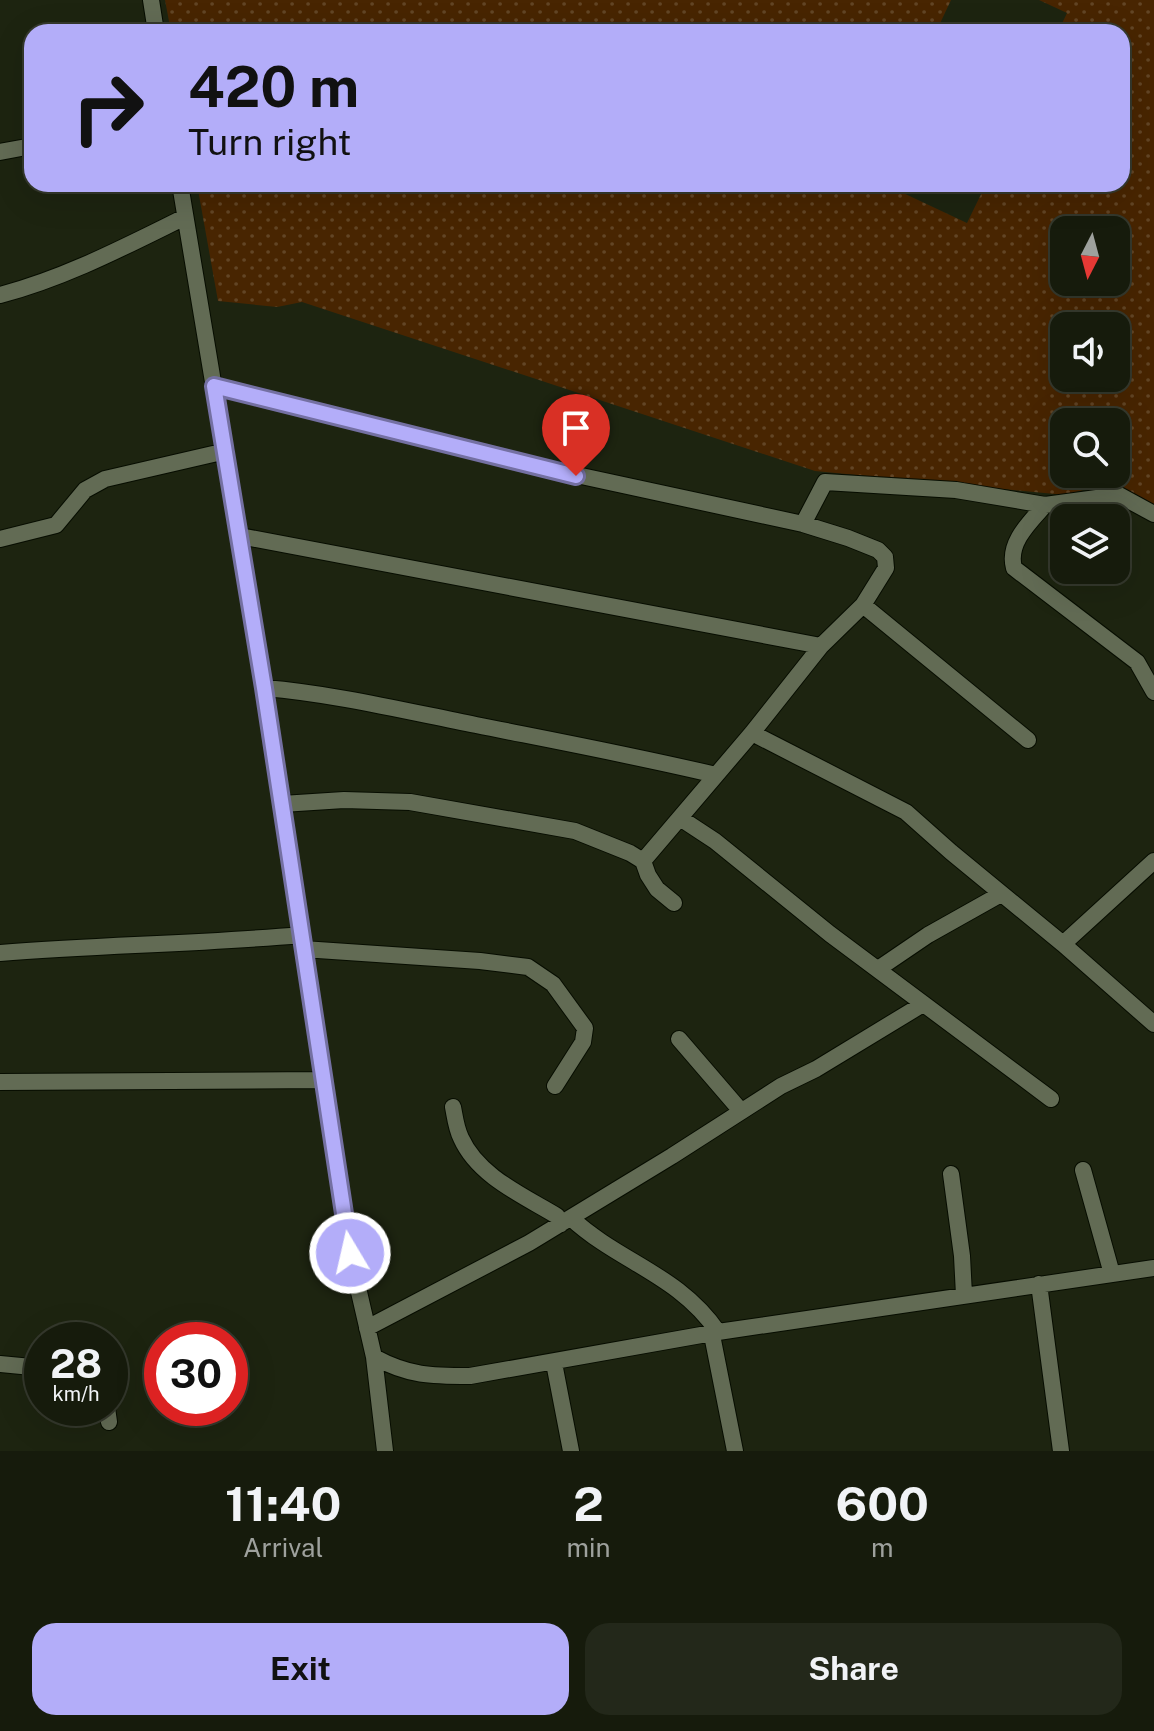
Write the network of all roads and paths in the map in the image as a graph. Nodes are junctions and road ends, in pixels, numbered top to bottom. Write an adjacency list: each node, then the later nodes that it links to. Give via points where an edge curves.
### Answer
1 (151, 0): 2 (street)
2 (155, 24)
3 (24, 148): 4 (street)
4 (0, 152)
5 (181, 192): 6 (street)
6 (185, 217): 7 (street, via 84,266); 8 (street)
7 (0, 295)
8 (214, 386): 9 (street); 12 (street, via 549,469)
9 (226, 451): 13 (street); 14 (street, via 105,479 85,490 56,525)
10 (1045, 505): 11 (street, via 1119,495); 12 (street, via 956,490 825,482); 18 (street, via 1017,540 1014,568 1137,662)
11 (1154, 514)
12 (803, 524): 15 (street, via 885,557 886,568)
13 (240, 536): 16 (street); 17 (street)
14 (0, 539)
15 (863, 605): 16 (street); 20 (street)
16 (821, 646): 19 (street)
17 (264, 688): 21 (street, via 368,702); 22 (street)
18 (1154, 692)
19 (752, 733): 21 (street); 26 (street, via 906,812)
20 (1028, 740)
21 (716, 775): 23 (street)
22 (282, 804): 24 (street, via 410,802 575,831); 28 (street)
23 (680, 818): 24 (street); 31 (street)
24 (643, 861): 27 (street, via 657,889)
25 (1154, 861): 29 (street)
26 (1001, 894): 29 (street); 31 (street)
27 (674, 903)
28 (302, 942): 30 (street); 35 (street); 37 (street, via 528,967 553,984 585,1028 583,1042)
29 (1063, 944): 33 (street)
30 (0, 953)
31 (878, 969): 32 (street)
32 (923, 1004): 38 (street); 40 (street)
33 (1154, 1024)
34 (679, 1039): 40 (street)
35 (322, 1080): 36 (street); 48 (street)
36 (0, 1082)
37 (555, 1086)
38 (1051, 1099)
39 (453, 1107): 43 (street, via 459,1135 479,1163 498,1181)
40 (741, 1111): 43 (street)
41 (1083, 1170): 45 (street)
42 (951, 1174): 47 (street)
43 (566, 1221): 48 (street); 49 (street, via 660,1276 702,1309)
44 (1154, 1268): 45 (street)
45 (1112, 1274): 46 (street)
46 (1039, 1284): 47 (street); 57 (street)
47 (964, 1295): 49 (street)
48 (367, 1328): 50 (street)
49 (715, 1334): 51 (street); 56 (street)
50 (374, 1357): 51 (street, via 397,1370 430,1376 470,1376); 54 (street)
51 (554, 1363): 55 (street)
52 (0, 1364): 53 (street)
53 (24, 1366)
54 (385, 1451)
55 (571, 1451)
56 (735, 1451)
57 (1061, 1451)

